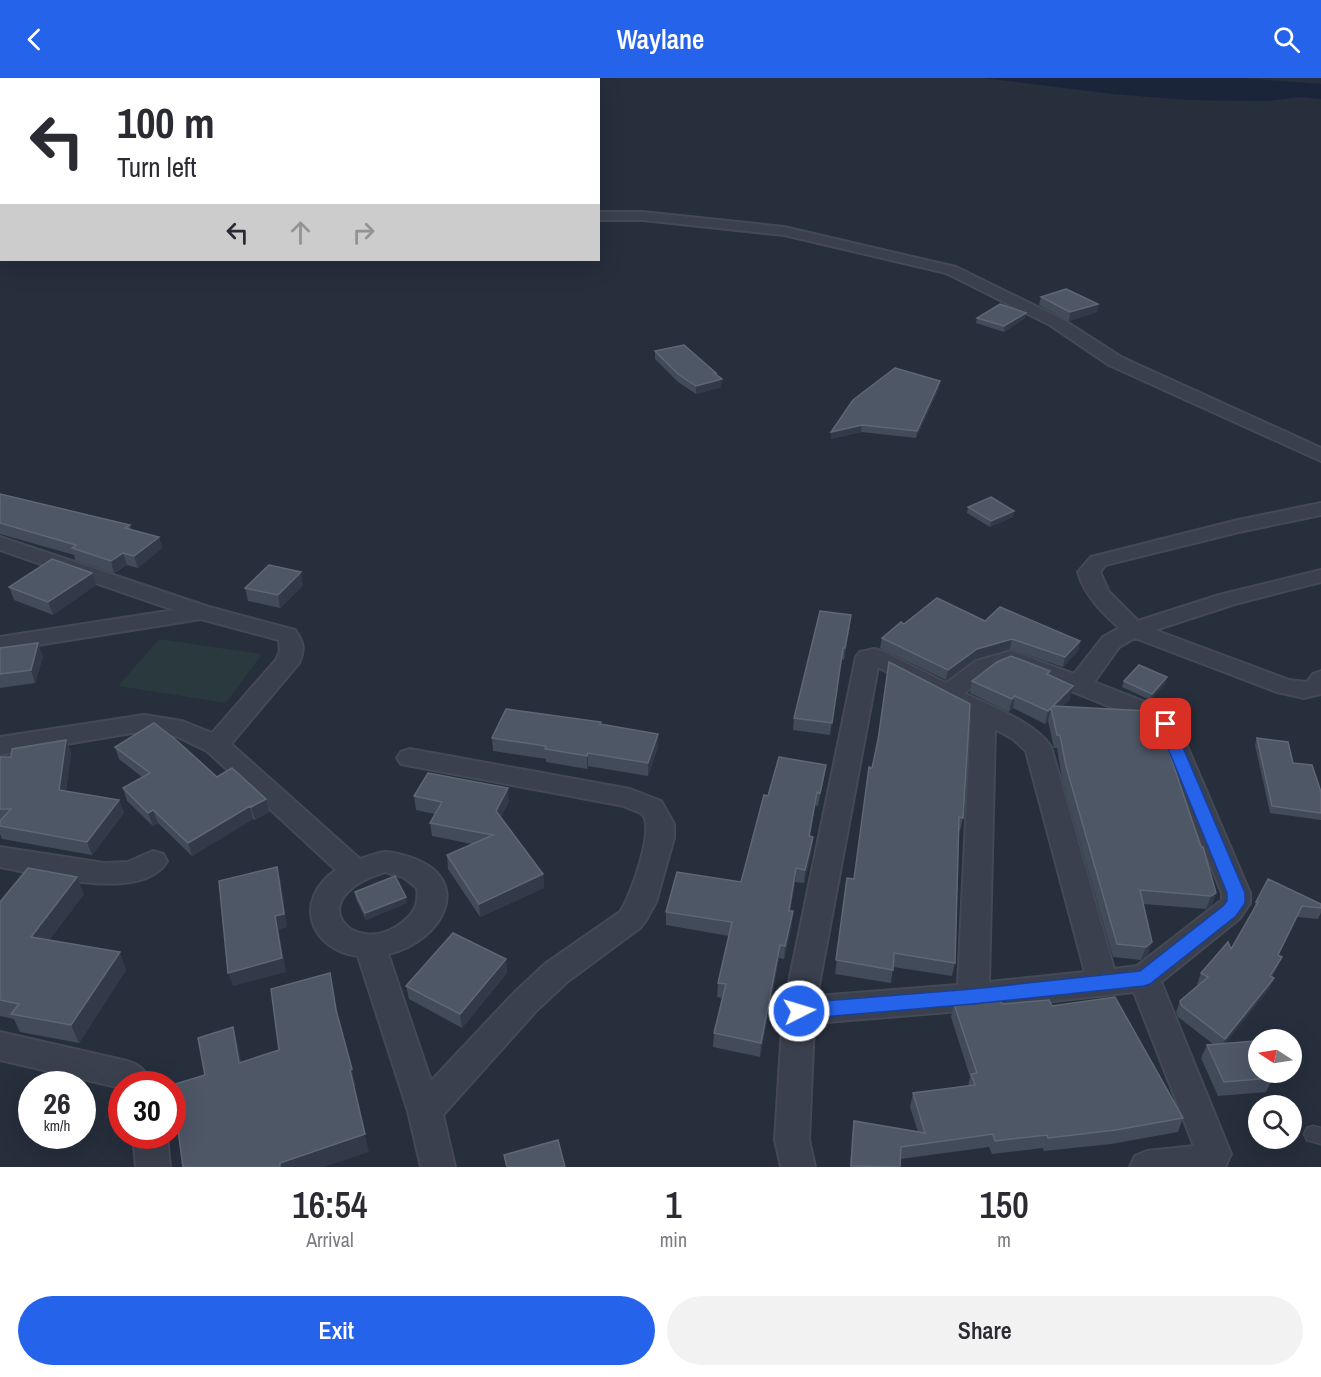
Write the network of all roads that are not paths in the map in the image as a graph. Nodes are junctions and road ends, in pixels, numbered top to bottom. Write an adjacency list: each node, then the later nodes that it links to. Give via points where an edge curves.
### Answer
1 (600, 216): 2 (street, via 643,216 784,231 951,270 1056,322 1115,362)
2 (1321, 455)
3 (1321, 509): 7 (street, via 1098,561 1089,572 1091,582)
4 (0, 543): 6 (street)
5 (1321, 576): 7 (street, via 1258,589)
6 (201, 612): 8 (street); 13 (street, via 287,635 292,642 287,663)
7 (1134, 630): 9 (street, via 1285,687 1315,688); 10 (street, via 1111,642)
8 (0, 644)
9 (1321, 679)
10 (1079, 685): 11 (street, via 1011,658 998,659); 20 (street, via 1146,710 1166,724 1236,893 1236,903 1229,911)
11 (946, 695): 12 (street); 23 (street, via 874,656 866,658)
12 (983, 714): 21 (street, via 1022,733 1038,747); 22 (street)
13 (216, 745): 14 (street, via 183,729 144,723); 18 (street)
14 (0, 746)
15 (410, 758): 26 (street, via 630,798 652,808 660,824 660,838 642,902 630,920 525,1002)
16 (0, 857): 17 (street, via 104,874 134,872)
17 (153, 861)
18 (354, 870): 19 (street, via 331,888 325,899 325,922 341,940); 19 (street, via 385,862 400,864 414,868 431,887 430,910 413,931 386,944)
19 (370, 946): 26 (street)
20 (1144, 978): 21 (street); 31 (street, via 1214,1154 1204,1161)
21 (1103, 984): 22 (street)
22 (973, 997): 23 (street)
23 (799, 1011): 30 (street, via 792,1140)
24 (0, 1046): 25 (street)
25 (110, 1071)
26 (425, 1111): 29 (street)
27 (151, 1149): 28 (street)
28 (153, 1167)
29 (438, 1167)
30 (798, 1167)
31 (1147, 1167)

